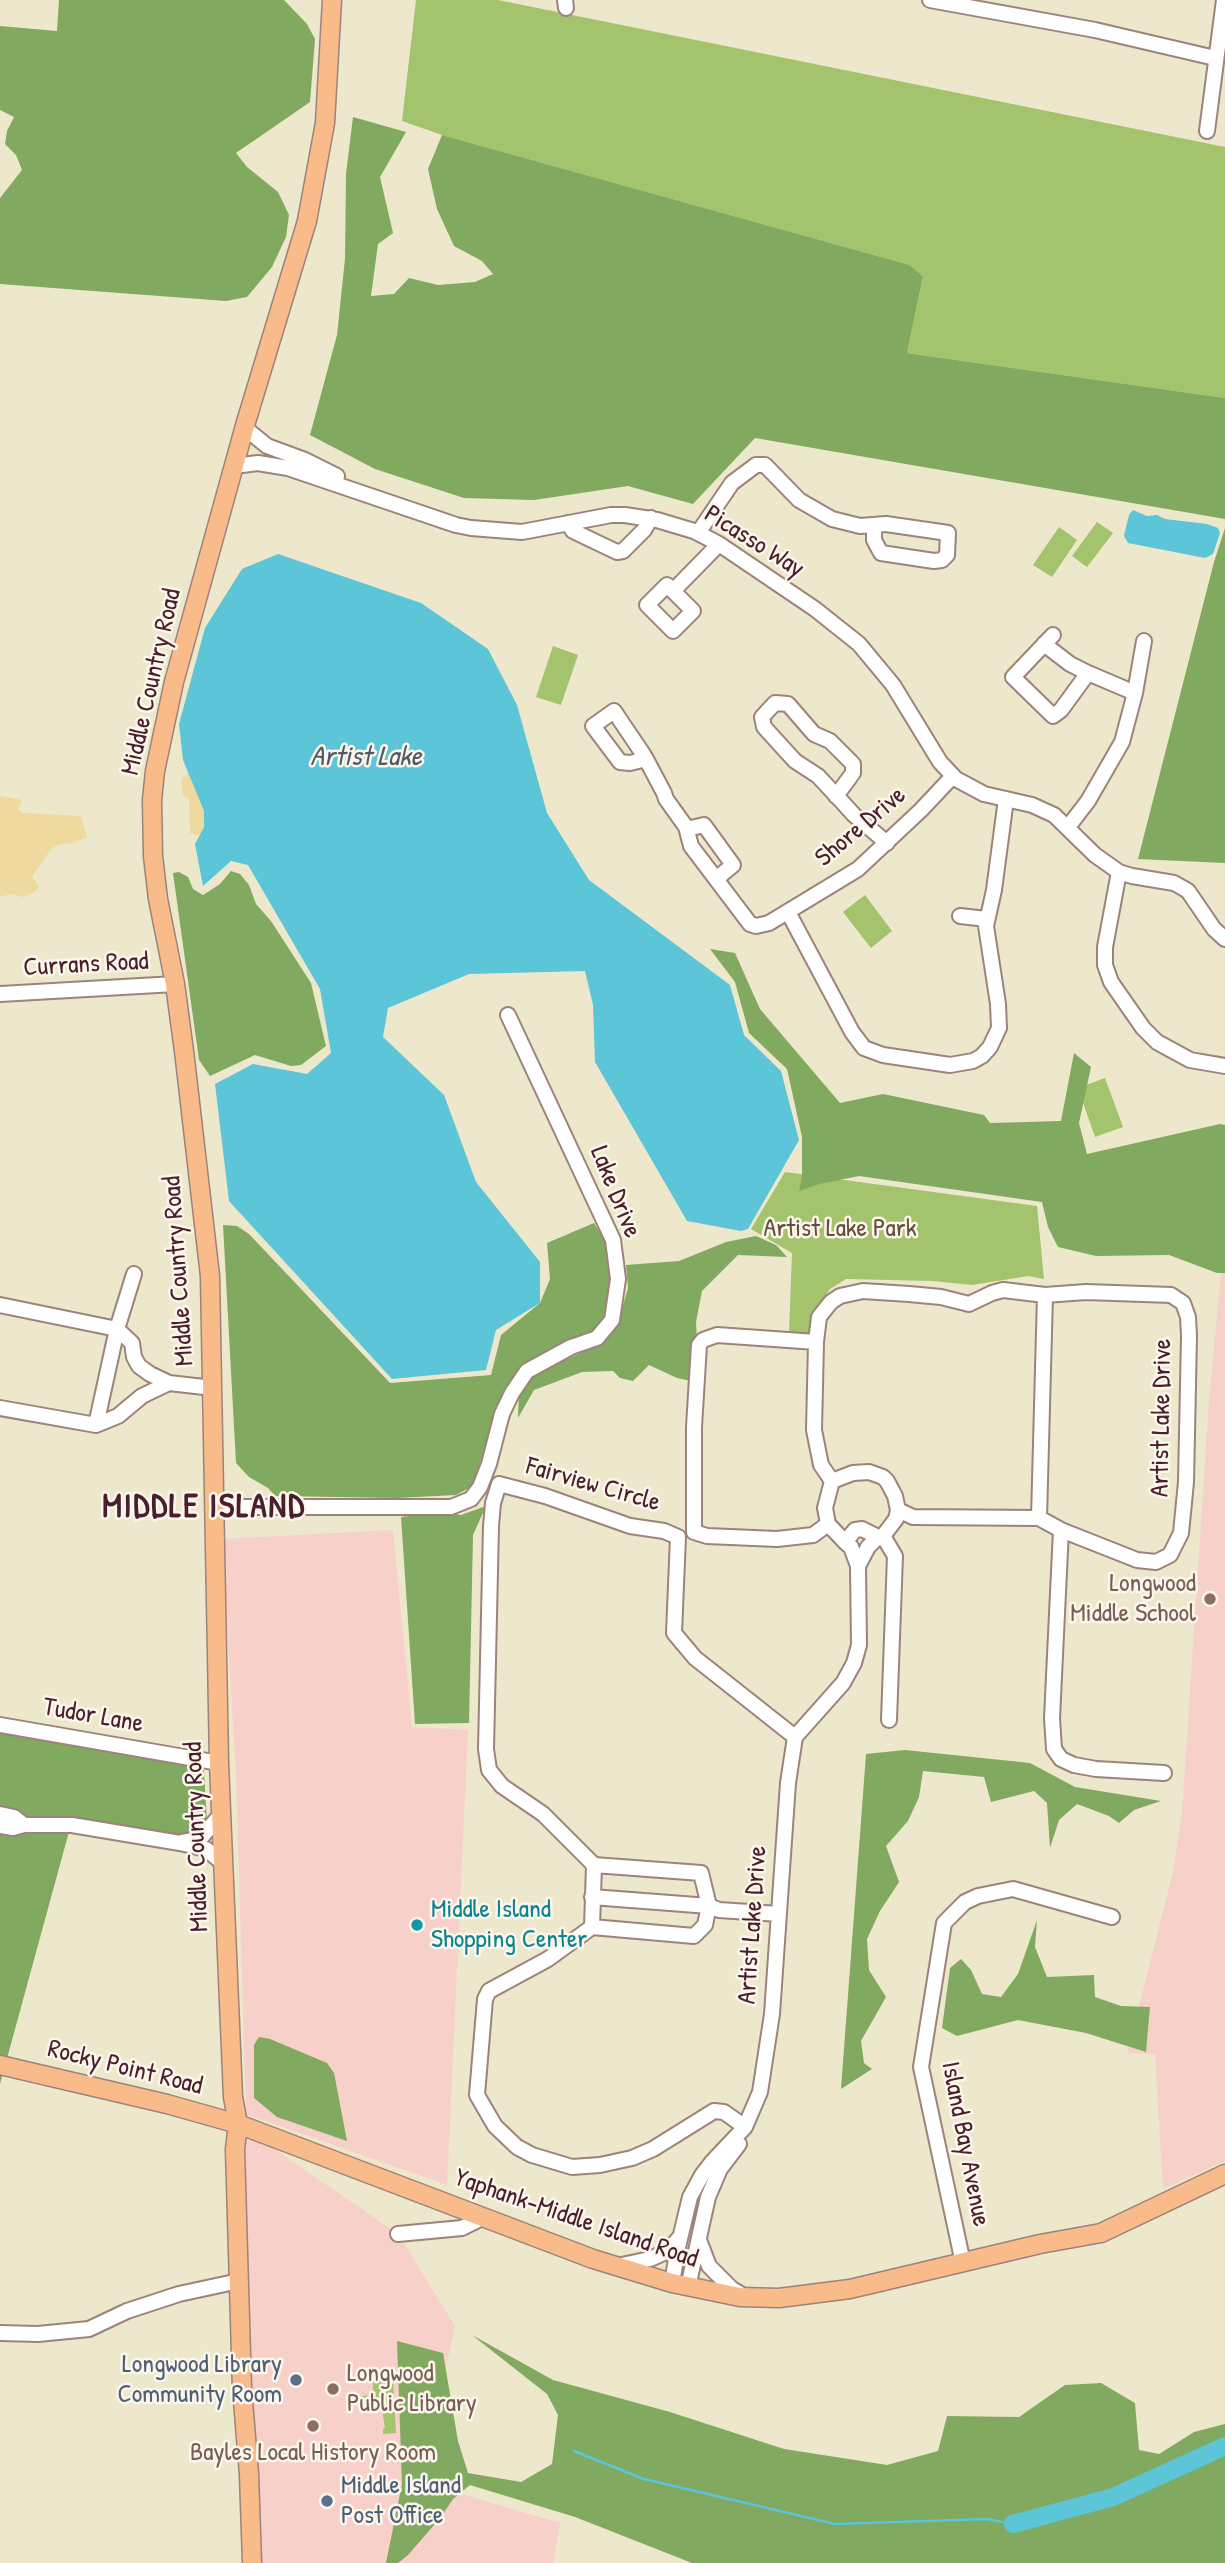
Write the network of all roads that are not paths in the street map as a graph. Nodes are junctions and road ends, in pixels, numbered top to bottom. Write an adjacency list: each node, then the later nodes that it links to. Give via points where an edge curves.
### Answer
1 (332, 0): 6 (main road, Middle Country Road, via 325,123 307,221)
2 (930, 0): 4 (street, via 1095,30)
3 (1224, 0): 4 (street)
4 (1215, 58): 5 (street)
5 (1207, 131)
6 (245, 428): 7 (street, Picasso Way); 8 (main road, Middle Country Road)
7 (281, 459): 8 (street, Picasso Way); 10 (street, Picasso Way, via 318,466 376,496 456,525 522,532)
8 (234, 466): 31 (main road, Middle Country Road, via 174,682 155,771 153,856)
9 (651, 518): 10 (street, Picasso Way, via 611,515); 10 (street, via 644,530 617,552 573,531); 12 (street, Picasso Way)
10 (568, 523)
11 (874, 526): 11 (street, via 948,533 947,555 934,561 881,553 874,540); 12 (street, via 844,523 821,514 765,465 756,465 732,483)
12 (698, 533): 13 (street, Picasso Way)
13 (719, 544): 14 (street); 19 (street, Picasso Way, via 859,644 893,685)
14 (673, 591)
15 (1144, 641): 17 (street)
16 (1088, 673): 16 (street, via 1053,716 1013,677 1048,640 1070,664); 17 (street)
17 (1135, 693): 22 (street, via 1122,742)
18 (646, 759): 23 (street)
19 (953, 776): 21 (street, Picasso Way); 24 (street, Shore Drive)
20 (836, 796): 20 (street, via 764,727 762,717 775,702 788,704 814,734 830,741 853,764 853,774); 24 (street)
21 (1006, 799): 22 (street, Picasso Way, via 1045,810); 29 (street)
22 (1068, 827): 25 (street, Picasso Way)
23 (687, 829): 26 (street, via 691,846); 26 (street, via 704,825 733,865)
24 (887, 843): 27 (street, Shore Drive, via 858,869)
25 (1119, 872): 30 (street, via 1174,883 1188,891); 34 (street, via 1105,947 1111,982 1157,1042 1191,1060)
26 (716, 879): 27 (street, Shore Drive, via 750,924 769,923)
27 (788, 912): 29 (street, via 864,1048 950,1065 982,1056 999,1028)
28 (960, 916): 29 (street)
29 (987, 919)
30 (1225, 939)
31 (174, 984): 32 (street, Currans Road); 41 (main road, Middle Country Road, via 209,1262)
32 (0, 994)
33 (509, 1015): 45 (street, Lake Drive, via 613,1240 618,1279 612,1320 597,1338 527,1371 502,1415 489,1464 471,1499 451,1507)
34 (1225, 1066)
35 (134, 1274): 38 (street)
36 (1045, 1295): 39 (street, Artist Lake Drive, via 1003,1290 969,1304 931,1296 851,1293 831,1302 819,1317); 47 (street); 49 (street, Artist Lake Drive, via 1171,1295 1183,1303 1188,1317 1185,1513 1170,1555 1156,1562 1137,1560)
37 (0, 1304): 38 (street)
38 (117, 1329): 40 (street, via 132,1343 139,1366); 43 (street)
39 (816, 1342): 44 (street, Artist Lake Drive, via 814,1430 821,1465); 48 (street, via 717,1335 699,1345 694,1532 777,1539 813,1535)
40 (169, 1383): 41 (street); 43 (street)
41 (213, 1388): 45 (main road, Middle Country Road)
42 (0, 1408): 43 (street)
43 (96, 1425)
44 (832, 1480): 46 (street, via 869,1472 883,1477); 48 (street, via 825,1508)
45 (214, 1507): 56 (main road, Middle Country Road)
46 (898, 1510): 47 (street, Artist Lake Drive, via 913,1517); 50 (street)
47 (1039, 1518): 49 (street, Artist Lake Drive)
48 (828, 1524): 51 (street)
49 (1061, 1530): 57 (street, via 1054,1749 1074,1765)
50 (880, 1537): 51 (street, via 855,1530); 52 (street, via 868,1547); 53 (street, via 895,1556)
51 (845, 1542): 52 (street)
52 (858, 1566): 55 (street, via 859,1645 854,1663 843,1683)
53 (889, 1720)
54 (0, 1725): 56 (street, Tudor Lane)
55 (795, 1737): 64 (street, Fairview Circle, via 695,1658 674,1633 678,1537 499,1484 491,1526 489,1770 502,1786 543,1814); 67 (street, Artist Lake Drive)
56 (219, 1763): 59 (main road, Middle Country Road)
57 (1164, 1773)
58 (0, 1814): 60 (street, via 14,1816)
59 (221, 1814): 62 (street, via 200,1839); 63 (main road, Middle Country Road)
60 (24, 1825): 61 (street); 62 (street, via 72,1825)
61 (0, 1826)
62 (180, 1843): 63 (street, via 206,1849)
63 (224, 1864): 71 (main road, Middle Country Road, via 233,2097)
64 (594, 1865): 65 (street); 66 (street, via 702,1873)
65 (592, 1897): 66 (street); 69 (street)
66 (709, 1906): 67 (street); 69 (street, via 705,1925 694,1936)
67 (779, 1914): 72 (street, Artist Lake Drive, via 766,2065)
68 (1112, 1917): 78 (street, Island Bay Avenue, via 1013,1889 965,1902 944,1923 921,2067)
69 (592, 1927): 72 (street, via 486,1995 477,2095 495,2126 532,2155 572,2167 632,2158 714,2111 724,2112)
70 (0, 2065): 71 (main road, Rocky Point Road)
71 (238, 2124): 74 (main road, Yaphank-Middle Island Road); 80 (main road, Middle Country Road)
72 (745, 2127): 76 (street, Artist Lake Drive, via 702,2175 690,2197); 77 (street, via 741,2143 720,2169 708,2197)
73 (1225, 2174): 78 (main road, Yaphank-Middle Island Road, via 1101,2232)
74 (482, 2218): 75 (street, via 462,2228); 79 (main road, Yaphank-Middle Island Road)
75 (398, 2234)
76 (680, 2237): 79 (street, via 668,2251); 81 (street, Artist Lake Drive)
77 (699, 2239): 81 (street); 82 (street, via 709,2266)
78 (962, 2263): 82 (main road, Yaphank-Middle Island Road, via 812,2295)
79 (615, 2266): 81 (main road, Yaphank-Middle Island Road)
80 (239, 2281): 83 (street, via 179,2294 89,2329); 84 (main road, Middle Country Road)
81 (680, 2285): 82 (main road, Yaphank-Middle Island Road)
82 (745, 2297)
83 (0, 2333)
84 (252, 2563)

